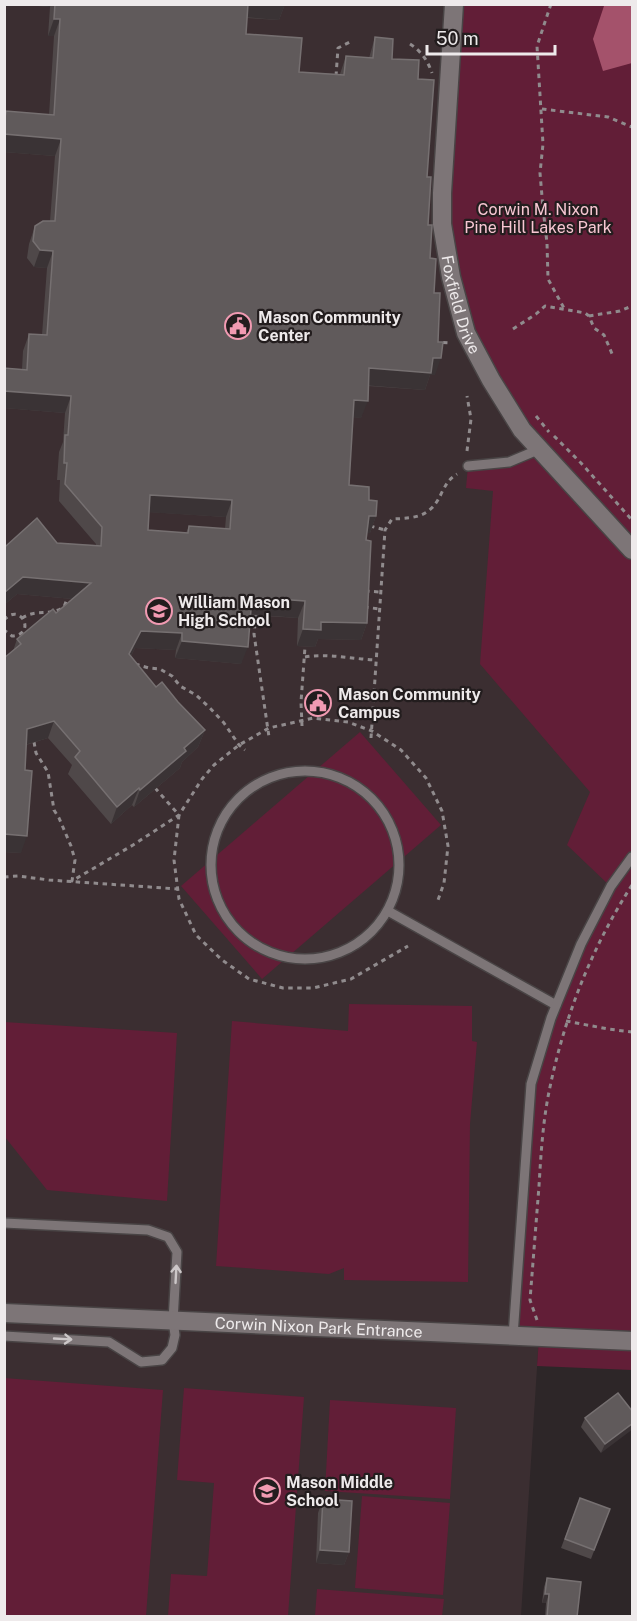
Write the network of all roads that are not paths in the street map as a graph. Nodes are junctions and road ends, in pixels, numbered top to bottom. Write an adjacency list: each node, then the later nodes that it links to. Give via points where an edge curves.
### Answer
1 (454, 4): 2 (street, Foxfield Drive, via 442,193 442,224 450,273 466,333 490,380 522,430)
2 (540, 449): 3 (lane, via 509,462); 4 (street, Foxfield Drive)
3 (468, 466)
4 (633, 550)
5 (633, 857): 7 (lane, via 610,885)
6 (388, 911): 6 (lane, via 399,882 399,852 390,823 373,798 348,780 319,771 289,771 260,781 235,800 218,825 210,853 211,882 220,909 238,933 262,949 289,959 318,959 346,951 370,934); 7 (lane)
7 (556, 1005): 12 (lane, via 531,1084)
8 (4, 1223): 10 (lane, one-way to 8, via 177,1252 168,1237 147,1230)
9 (4, 1313): 10 (street, Corwin Nixon Park Entrance)
10 (173, 1320): 11 (lane, one-way to 10, via 109,1342 141,1362 162,1360 172,1348); 12 (street, Corwin Nixon Park Entrance)
11 (4, 1336)
12 (513, 1336): 13 (street, Corwin Nixon Park Entrance)
13 (633, 1341)

